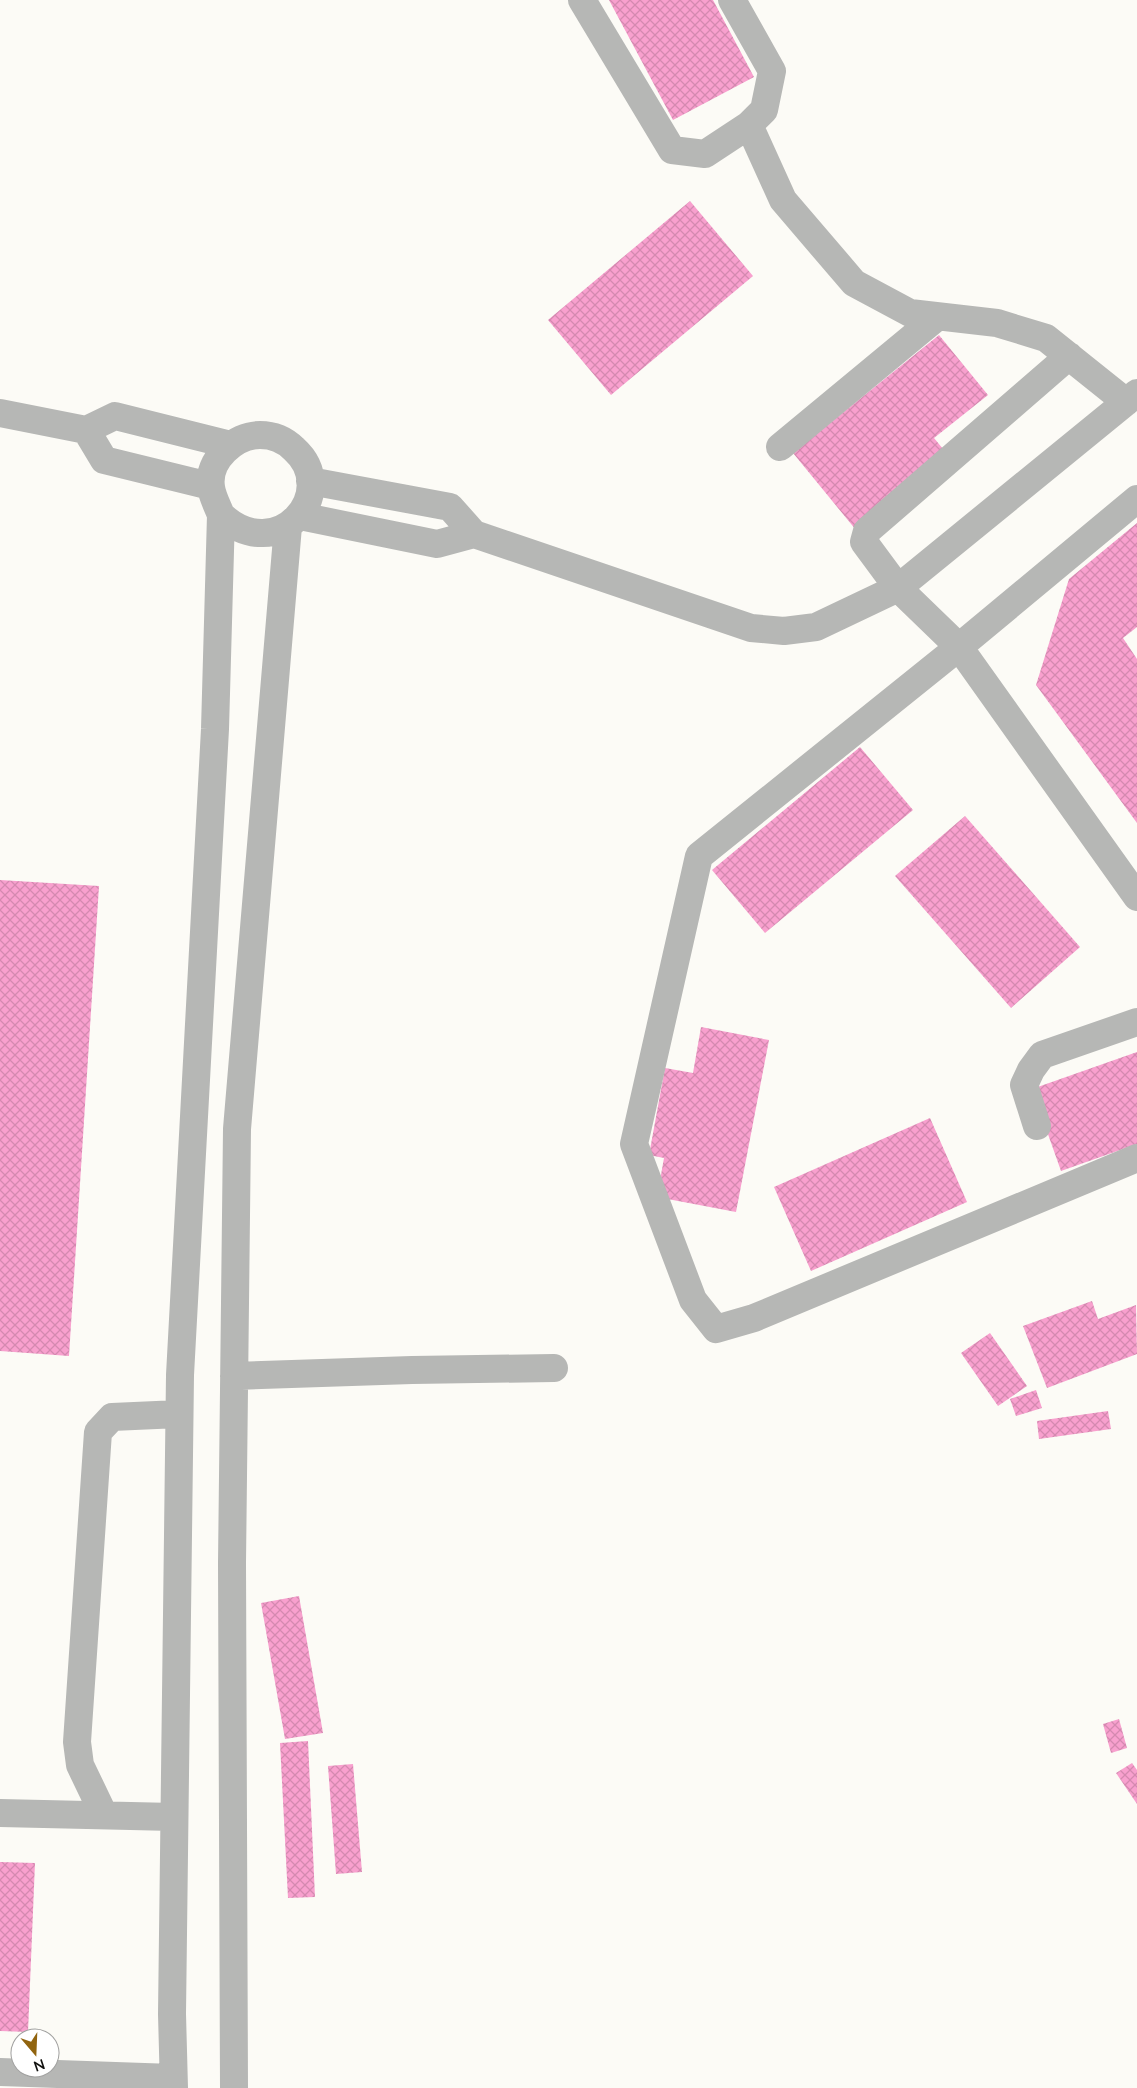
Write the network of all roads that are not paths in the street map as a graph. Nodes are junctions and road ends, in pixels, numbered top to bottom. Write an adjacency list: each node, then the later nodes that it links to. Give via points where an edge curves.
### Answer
1 (582, 0): 3 (street, via 672,150 705,154)
2 (732, 0): 3 (street, via 772,71 764,110)
3 (749, 125): 4 (street, via 783,200 854,283 910,313)
4 (937, 317): 5 (street, via 997,323 1046,338); 10 (street)
5 (1068, 356): 6 (street); 17 (street, via 867,531 864,542)
6 (1132, 397): 17 (street)
7 (0, 413): 8 (street)
8 (86, 430): 9 (street, via 115,416); 12 (street, via 104,460)
9 (231, 445): 11 (street, via 244,438 274,436 300,453); 12 (street, via 220,456)
10 (780, 447)
11 (310, 481): 15 (street, via 310,493); 16 (street, via 450,507)
12 (210, 486): 14 (street)
13 (1137, 499): 18 (street)
14 (221, 516): 15 (street, via 232,526 252,533 275,532); 25 (street, via 215,729)
15 (294, 521): 16 (street, via 437,544); 24 (street, via 238,1129)
16 (474, 534): 17 (street, via 751,628 784,631 816,627)
17 (898, 588): 18 (street)
18 (959, 647): 19 (street); 22 (street, via 698,856 634,1144 693,1300 716,1329 754,1318)
19 (1137, 897)
20 (1137, 1022): 21 (street, via 1042,1055 1024,1085)
21 (1037, 1126)
22 (1137, 1158)
23 (554, 1368): 24 (street)
24 (234, 1376): 31 (street)
25 (179, 1414): 27 (street, via 112,1417 98,1432 77,1742 80,1765); 28 (street)
26 (0, 1813): 27 (street)
27 (104, 1816): 28 (street)
28 (174, 1817): 30 (street)
29 (0, 2072): 30 (street)
30 (174, 2083)
31 (234, 2088)

